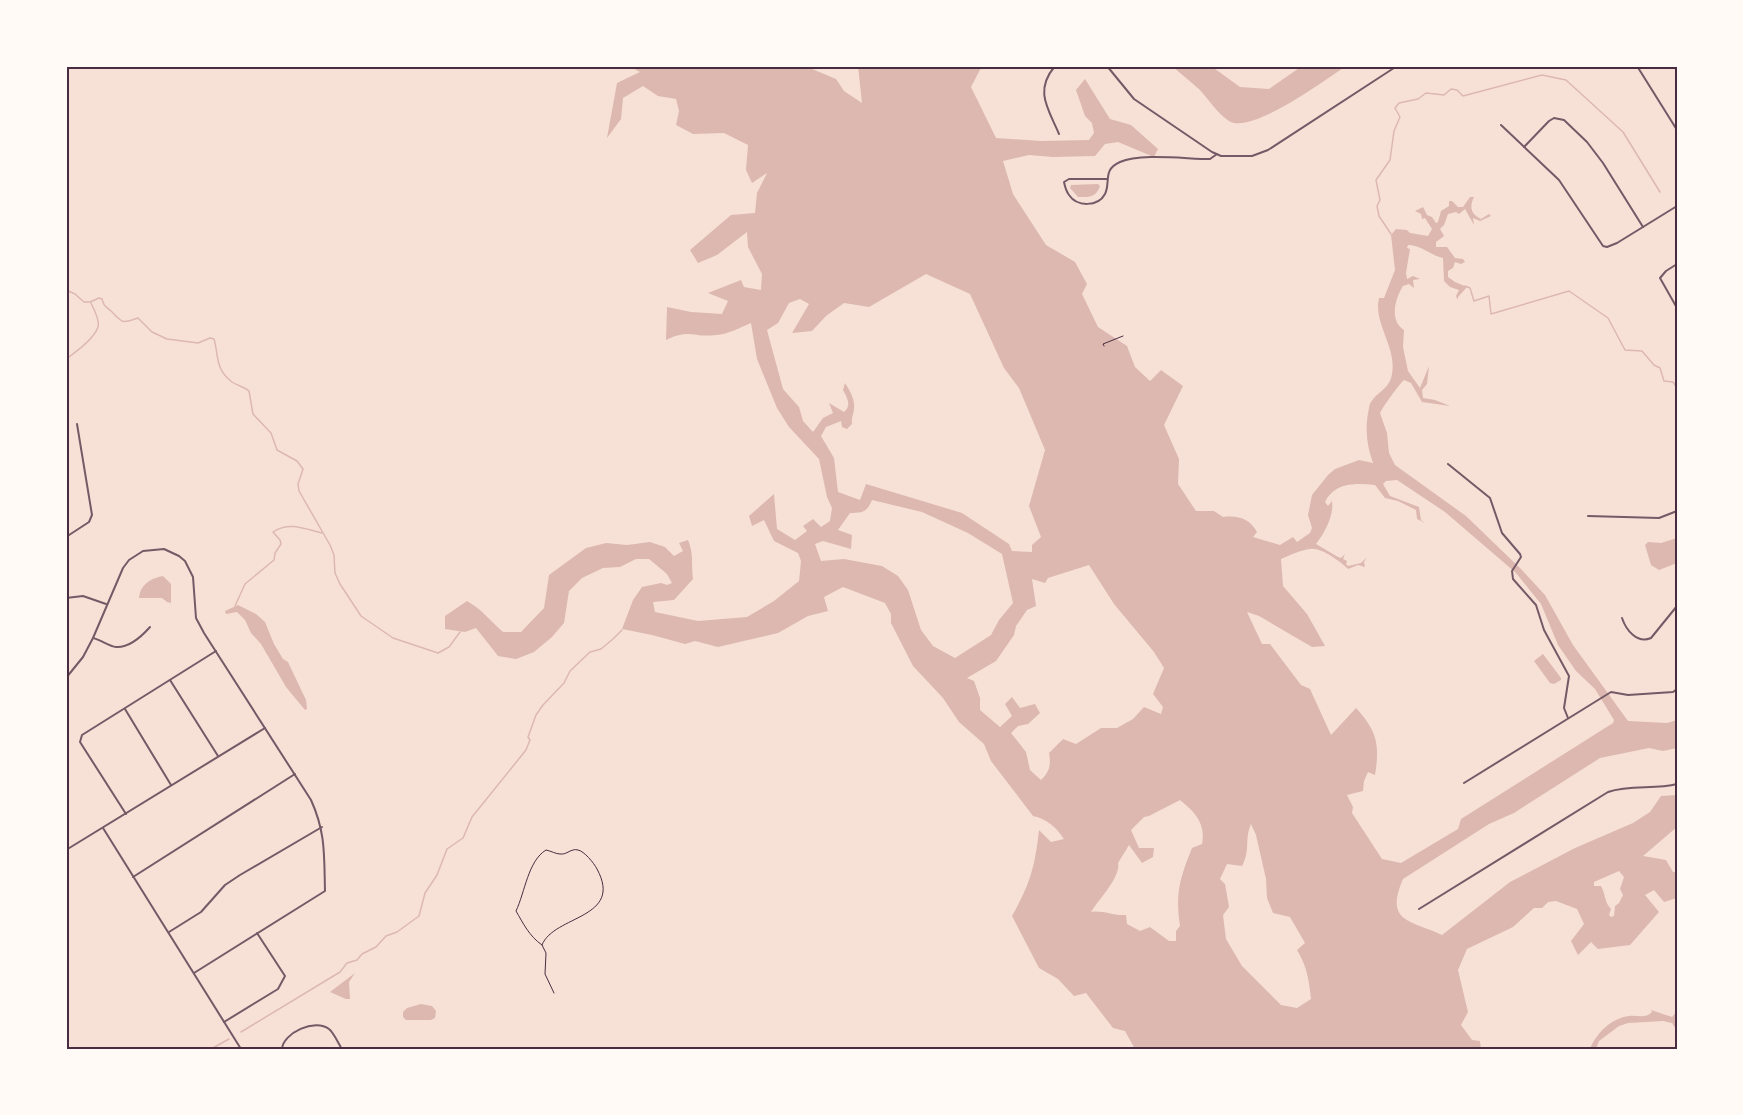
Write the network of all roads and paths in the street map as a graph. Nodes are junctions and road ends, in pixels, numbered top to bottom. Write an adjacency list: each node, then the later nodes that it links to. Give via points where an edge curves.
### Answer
1 (1055, 66): 7 (street, via 1045,80 1045,99)
2 (1107, 66): 9 (street, via 1134,99)
3 (1397, 66): 9 (street, via 1268,150 1252,156)
4 (1637, 66): 6 (street)
5 (1501, 125): 8 (street)
6 (1677, 130)
7 (1059, 134)
8 (1524, 147): 12 (street, via 1559,180 1598,240 1607,247); 12 (street, via 1549,121 1564,120 1596,153)
9 (1217, 154): 10 (street, via 1210,159 1133,159 1112,167)
10 (1107, 179): 10 (street, via 1106,193 1091,204 1073,200 1064,182)
11 (1677, 206): 12 (street)
12 (1643, 227)
13 (1677, 264): 14 (street, via 1660,278)
14 (1677, 308)
15 (1123, 336): 16 (path)
16 (1104, 346)
17 (78, 424): 21 (street, via 92,515 89,522)
18 (1448, 464): 33 (street, via 1490,498 1502,533 1520,554 1513,579 1536,605 1544,630 1569,676 1564,708)
19 (1677, 511): 20 (street, via 1659,518)
20 (1588, 516)
21 (66, 537)
22 (66, 598): 23 (street, via 88,596)
23 (106, 604): 27 (street); 28 (street, via 129,560 143,551 164,549 179,556 191,570 196,618)
24 (1677, 606): 25 (street, via 1646,640 1630,633)
25 (1622, 618)
26 (150, 627): 27 (street, via 123,646)
27 (93, 638): 29 (street)
28 (216, 651): 30 (street); 34 (street)
29 (66, 678)
30 (169, 679): 32 (street); 35 (street)
31 (1677, 690): 33 (street, via 1611,693)
32 (125, 709): 39 (street); 40 (street, via 80,738)
33 (1568, 718): 37 (street)
34 (265, 728): 35 (street); 36 (street)
35 (218, 756): 39 (street)
36 (295, 774): 42 (street, via 312,800); 44 (street)
37 (1464, 783)
38 (1677, 784): 45 (street, via 1608,792)
39 (171, 785): 40 (street)
40 (126, 814): 41 (street)
41 (103, 828): 43 (street); 44 (street)
42 (322, 828): 46 (street, via 232,880 201,912); 47 (street, via 325,891)
43 (66, 850)
44 (133, 877): 46 (street)
45 (1419, 909)
46 (168, 932): 49 (street)
47 (257, 933): 49 (street); 51 (street, via 285,976 278,989)
48 (542, 945): 48 (path, via 545,937 601,901 603,887 598,873 581,851 572,849 560,854 546,850 534,863 516,911 526,930); 50 (path, via 546,953 545,974)
49 (194, 973): 51 (street)
50 (554, 993)
51 (224, 1022): 53 (street)
52 (282, 1048): 54 (street, via 282,1043 298,1030 321,1026 330,1030)
53 (241, 1049)
54 (342, 1049)

